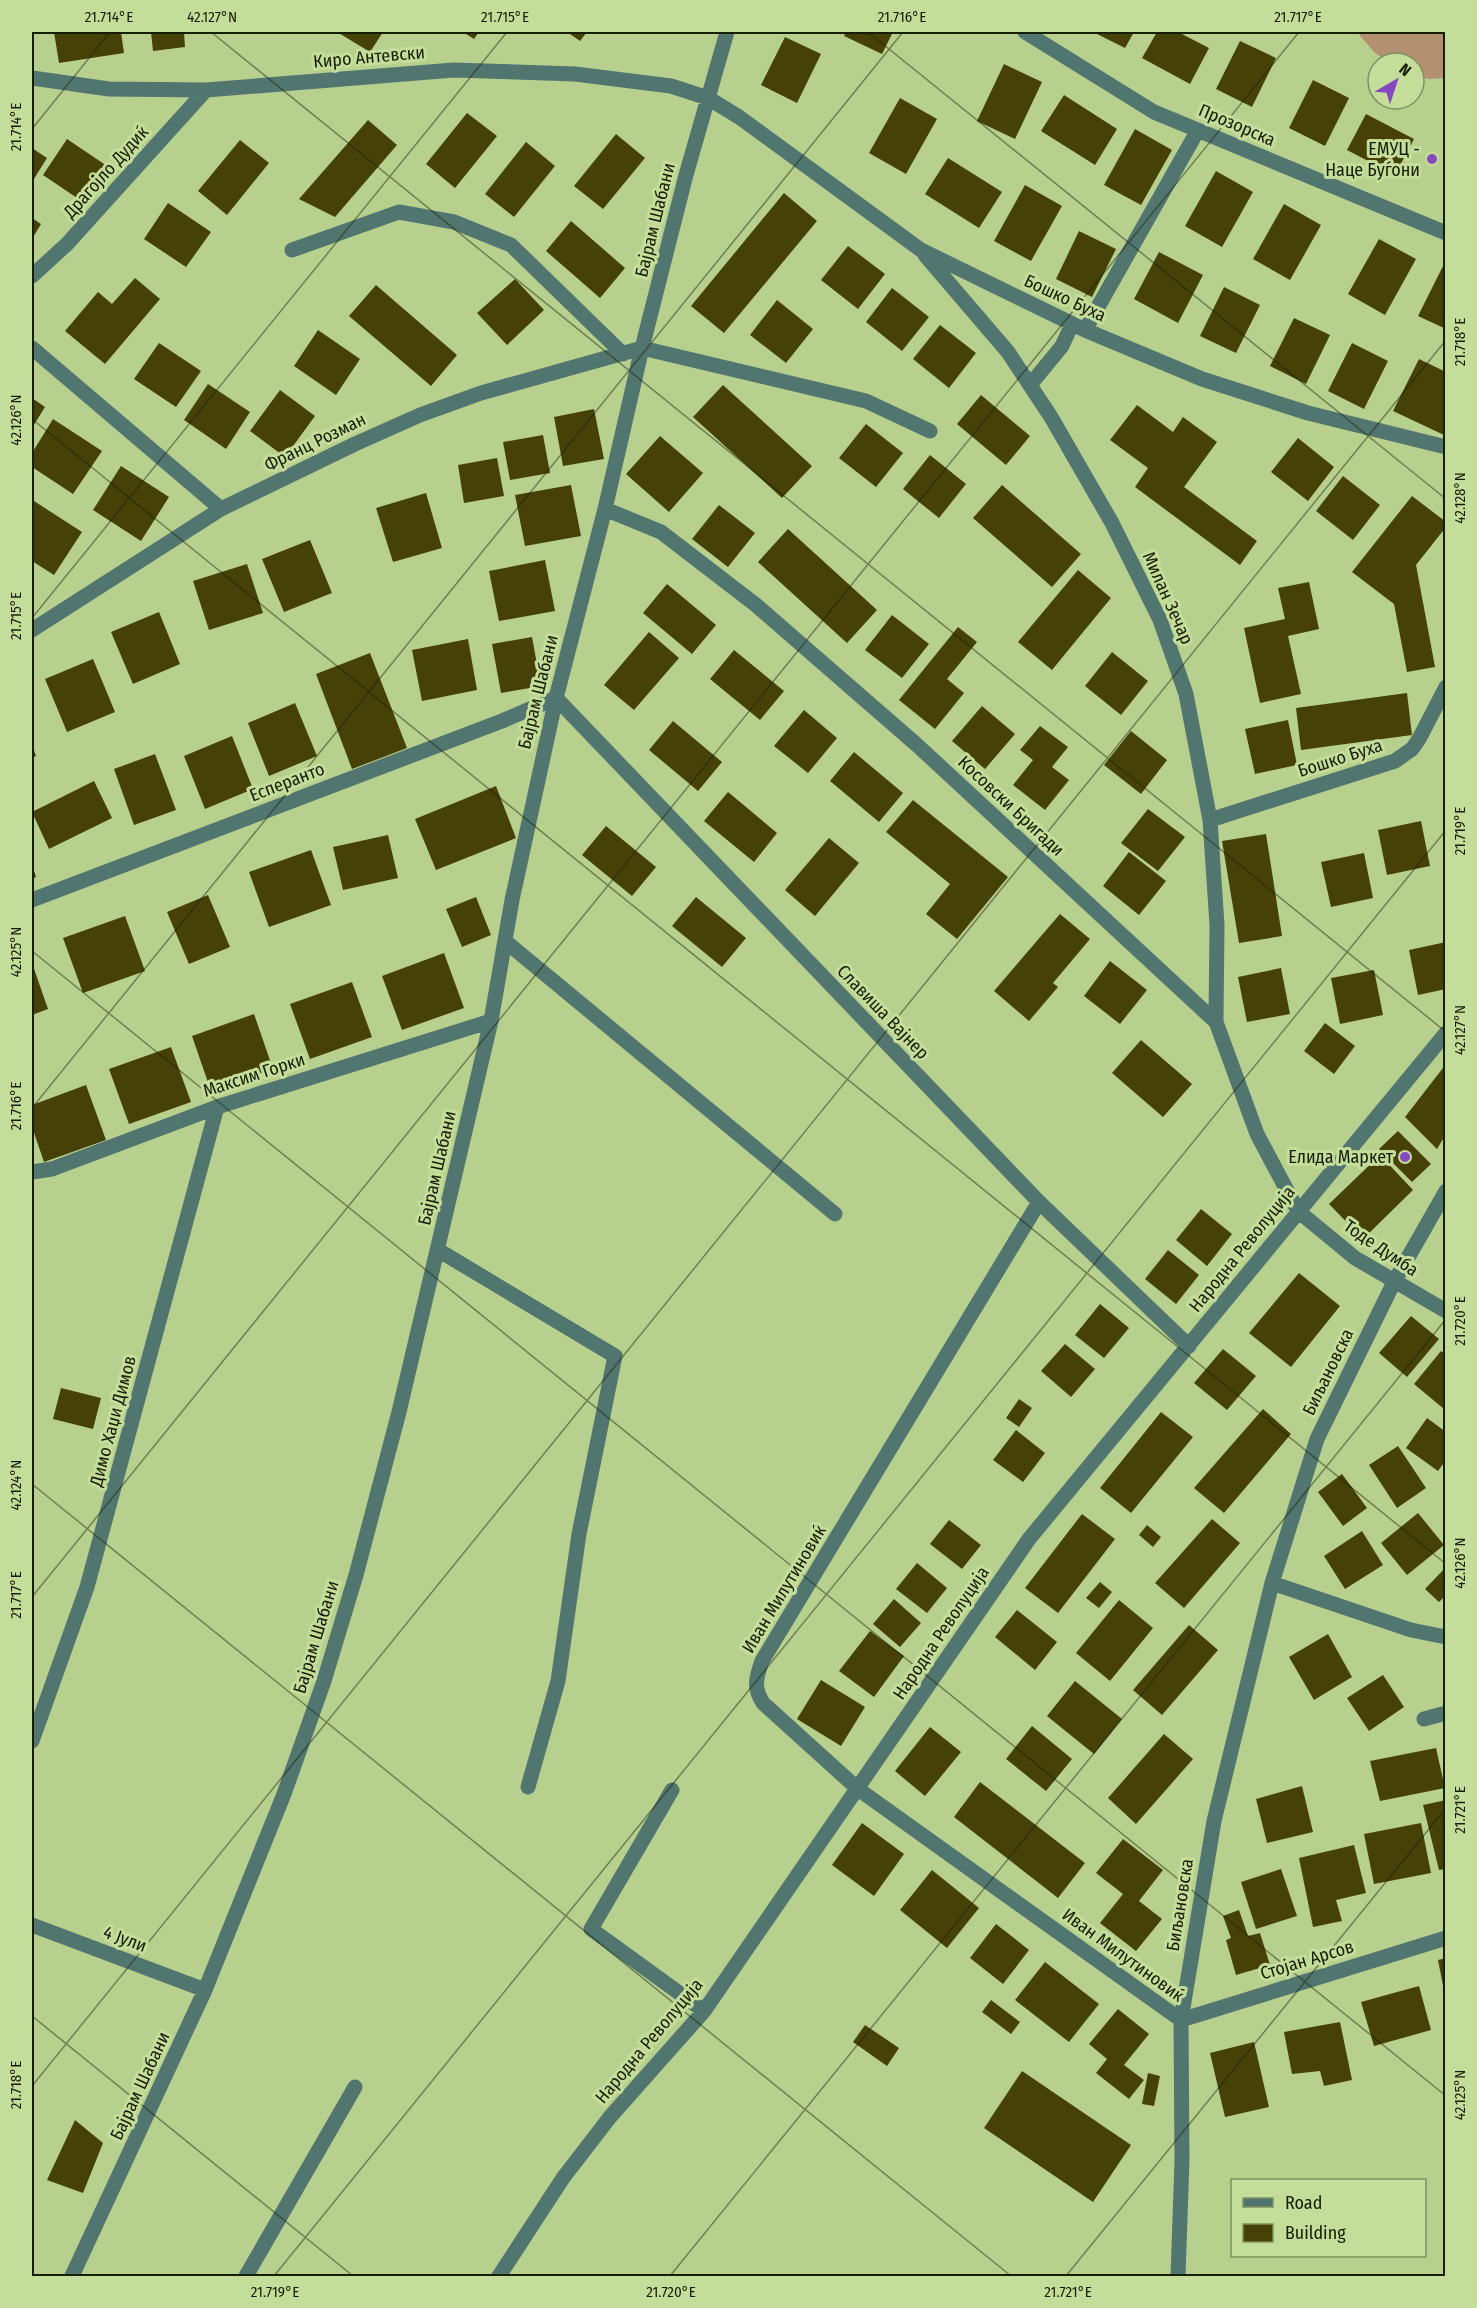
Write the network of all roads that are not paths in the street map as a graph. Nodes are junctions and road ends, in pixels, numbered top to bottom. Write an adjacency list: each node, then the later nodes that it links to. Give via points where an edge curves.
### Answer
1 (727, 32): 5 (street, Бајрам Шабани)
2 (1025, 32): 6 (street, Прозорска, via 1154,112)
3 (32, 78): 4 (street, Киро Антевски, via 109,89)
4 (206, 90): 5 (street, Киро Антевски, via 454,70 575,75 671,86); 10 (street, Драгојло Дудиќ, via 67,244)
5 (708, 98): 9 (street, Бошко Буха, via 769,137); 13 (street, Бајрам Шабани)
6 (1198, 130): 7 (street, Прозорска); 11 (street)
7 (1446, 233)
8 (292, 250): 14 (street, via 399,212 453,222 512,245)
9 (921, 250): 11 (street, Бошко Буха); 15 (street, Милан Зечар, via 1008,352)
10 (32, 276)
11 (1079, 327): 15 (street); 17 (street, Бошко Буха, via 1203,379 1276,403)
12 (32, 348): 18 (street)
13 (642, 348): 14 (street, Франц Розман); 16 (street, via 866,401); 19 (street, Бајрам Шабани)
14 (623, 354): 18 (street, Франц Розман, via 481,393 420,415)
15 (1030, 385): 23 (street, Милан Зечар, via 1112,523 1160,620 1186,694)
16 (930, 431)
17 (1446, 447)
18 (221, 509): 20 (street, Франц Розман)
19 (606, 509): 22 (street, Бајрам Шабани); 27 (street, Косовски Бригади, via 661,532 756,605 917,745)
20 (32, 630)
21 (1446, 687): 23 (street, Бошко Буха, via 1419,739 1395,761)
22 (556, 698): 24 (street, Есперанто); 25 (street, Бајрам Шабани); 32 (street, Славиша Вајнер)
23 (1210, 820): 27 (street, Милан Зечар)
24 (32, 900)
25 (505, 941): 26 (street, Бајрам Шабани); 34 (street)
26 (491, 1021): 29 (street, Максим Горки); 35 (street, Бајрам Шабани)
27 (1216, 1022): 33 (street, Косовски Бригади, via 1257,1134)
28 (1446, 1033): 33 (street, Народна Револуција)
29 (217, 1107): 30 (street, Максим Горки, via 52,1169); 43 (street, Димо Хаџи Димов, via 87,1587)
30 (32, 1172)
31 (1446, 1191): 36 (street, Биљановска)
32 (1039, 1202): 38 (street, Славиша Вајнер); 45 (street, Иван Милутиновиќ, via 762,1661 755,1679 763,1703)
33 (1298, 1211): 36 (street, Тоде Думба, via 1355,1258); 38 (street, Народна Револуција)
34 (835, 1214)
35 (438, 1250): 44 (street, via 615,1356 579,1534 558,1681); 49 (street, Бајрам Шабани, via 356,1575 324,1681 284,1794)
36 (1394, 1282): 37 (street, Тоде Думба); 39 (street, Биљановска, via 1317,1439)
37 (1446, 1311)
38 (1189, 1346): 45 (street, Народна Револуција, via 1029,1539)
39 (1272, 1583): 40 (street, via 1411,1630); 51 (street, Биљановска, via 1214,1821)
40 (1446, 1637)
41 (1446, 1713): 42 (street)
42 (1424, 1719)
43 (32, 1740)
44 (528, 1787)
45 (858, 1789): 50 (street, Народна Револуција); 51 (street, Иван Милутиновиќ)
46 (672, 1790): 50 (street, via 591,1929)
47 (32, 1925): 49 (street, 4 Јули)
48 (1446, 1938): 51 (street, Стојан Арсов)
49 (205, 1989): 53 (street, Бајрам Шабани)
50 (704, 2011): 55 (street, Народна Револуција, via 610,2117 563,2178)
51 (1181, 2020): 56 (street, Биљановска)
52 (355, 2087): 54 (street)
53 (72, 2277)
54 (246, 2277)
55 (499, 2277)
56 (1178, 2277)

